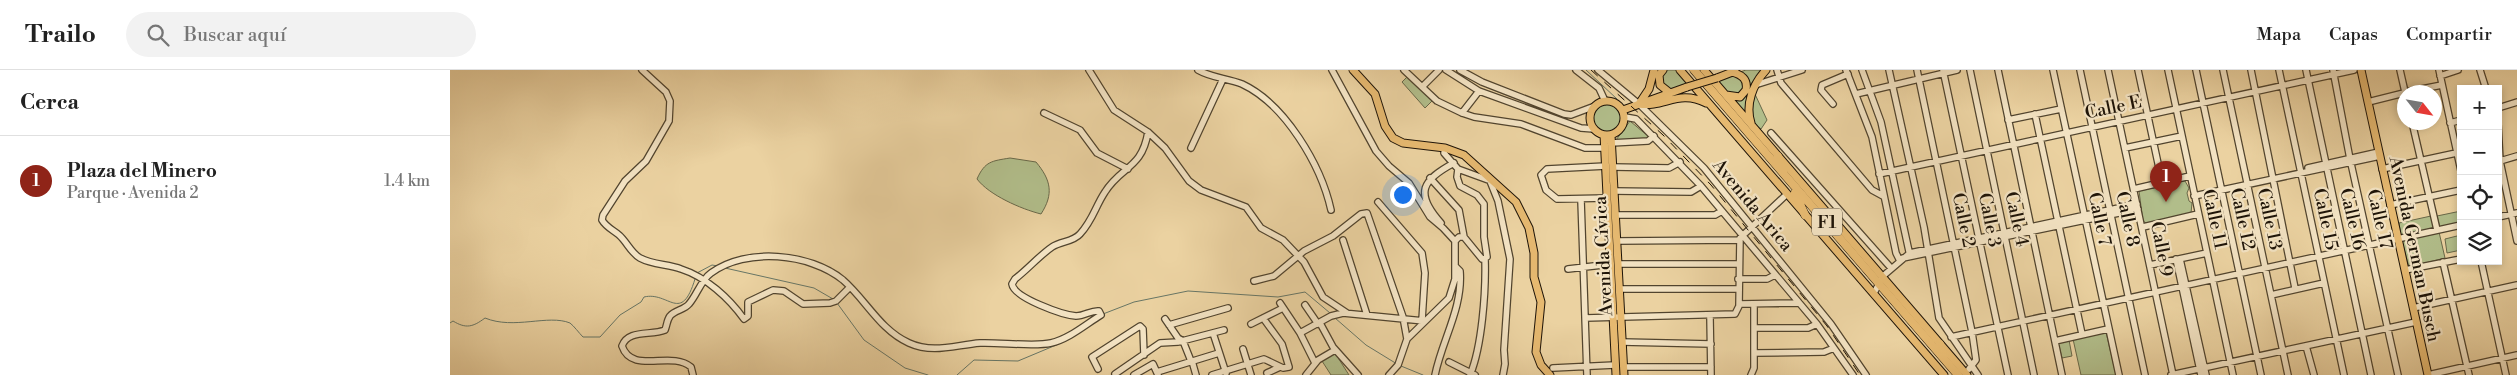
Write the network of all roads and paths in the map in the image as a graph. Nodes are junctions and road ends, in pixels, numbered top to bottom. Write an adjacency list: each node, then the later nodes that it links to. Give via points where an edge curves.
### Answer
1 (642, 70): 197 (street, via 668,95 670,121 646,161 625,181 602,220 640,258 690,273)
2 (1089, 70): 90 (street, via 1114,110)
3 (1198, 70): 49 (street)
4 (1332, 70): 165 (street, via 1376,151 1409,183 1430,217)
5 (1353, 70): 101 (main road, via 1375,94 1385,126 1393,138 1403,143)
6 (1404, 70): 57 (street)
7 (1439, 70): 57 (street)
8 (1446, 70): 59 (street)
9 (1460, 70): 72 (street, via 1564,114 1571,115)
10 (1576, 70): 66 (street, via 1599,88)
11 (1598, 70): 70 (street, Avenida Arica)
12 (1654, 70): 70 (main road, via 1649,89)
13 (1663, 70): 61 (main road, via 1659,75 1660,85)
14 (1680, 70): 73 (main road)
15 (1689, 70): 137 (highway, F1)
16 (1694, 70): 124 (highway, F1)
17 (1704, 70): 63 (main road)
18 (1766, 70): 55 (main road)
19 (1777, 70): 47 (street)
20 (1802, 70): 47 (street)
21 (1862, 70): 58 (street)
22 (1889, 70): 51 (street)
23 (1916, 70): 48 (street, Calle 2)
24 (1956, 70): 43 (street)
25 (1970, 70): 103 (street, Calle 4)
26 (1998, 70): 82 (street)
27 (2053, 70): 75 (street, Calle 7)
28 (2080, 70): 86 (street, Calle 8)
29 (2108, 70): 83 (street, Calle 9)
30 (2138, 70): 81 (street)
31 (2168, 70): 76 (street, Calle 11)
32 (2196, 70): 69 (street, Calle 12)
33 (2223, 70): 65 (street, Calle 13)
34 (2251, 70): 60 (street)
35 (2279, 70): 56 (street, Calle 15)
36 (2306, 70): 50 (street, Calle 16)
37 (2354, 70): 45 (street, Calle E)
38 (2361, 70): 67 (main road, Avenida German Busch)
39 (2400, 70): 52 (street)
40 (2458, 70): 46 (street)
41 (2480, 70): 54 (street)
42 (1735, 71): 61 (main road, bridge); 63 (main road, via 1746,81 1746,90 1740,97)
43 (1944, 71): 48 (street); 107 (street, Calle 3)
44 (1847, 72): 62 (street); 71 (street, via 1822,86 1821,90)
45 (2334, 72): 50 (street, Calle E); 109 (street, Calle 17)
46 (2440, 73): 53 (street)
47 (1779, 78): 55 (street); 139 (street, via 1872,190)
48 (1918, 78): 51 (street); 112 (street, Calle 2)
49 (1224, 79): 100 (street); 146 (street, via 1255,91 1290,126 1305,145 1318,171)
50 (2308, 80): 56 (street, Calle E); 116 (street, Calle 16)
51 (1892, 84): 58 (street); 117 (street)
52 (2403, 85)
53 (2442, 85): 85 (street)
54 (2485, 85)
55 (1755, 86): 88 (main road, via 1749,108)
56 (2282, 86): 60 (street, Calle E); 123 (street, Calle 15)
57 (1422, 87): 78 (street, via 1437,101)
58 (1870, 89): 62 (street); 122 (street)
59 (1479, 91): 78 (street); 87 (street, via 1581,128)
60 (2255, 92): 65 (street, Calle E); 128 (street)
61 (1670, 93): 70 (main road)
62 (1856, 94): 125 (street, via 1872,137)
63 (1725, 95): 88 (main road)
64 (2397, 95): 67 (street)
65 (2229, 97): 69 (street, Calle E); 131 (street, Calle 13)
66 (1605, 101): 72 (main road); 79 (main road, via 1617,104)
67 (2368, 102): 105 (main road, Avenida German Busch)
68 (2517, 102): 74 (street)
69 (2203, 103): 76 (street, Calle E); 133 (street, Calle 12)
70 (1639, 104): 73 (main road, via 1649,106 1675,97 1687,97); 79 (main road); 155 (street, Avenida Arica, via 1704,168)
71 (1833, 104)
72 (1595, 106): 87 (main road, via 1590,117)
73 (1712, 106): 137 (main road)
74 (2502, 107)
75 (2061, 108): 80 (street); 92 (street, Calle 7)
76 (2176, 109): 81 (street, Calle E); 94 (street, Calle 11)
77 (1044, 113): 119 (street, via 1080,130 1097,153)
78 (1462, 113): 96 (street, via 1521,124 1585,148)
79 (1624, 114): 93 (street, Avenida Arica, via 1636,119); 96 (main road, via 1621,129)
80 (2034, 114): 82 (street); 95 (street)
81 (2148, 115): 83 (street, Calle E); 97 (street)
82 (2008, 120): 98 (street)
83 (2119, 121): 86 (street, Calle E); 102 (street, Calle 9)
84 (2457, 121): 85 (street)
85 (2450, 123): 99 (street)
86 (2092, 127): 92 (street, Calle E); 148 (street, Calle 8)
87 (1594, 129): 96 (main road)
88 (1755, 130): 106 (main road)
89 (2414, 130): 110 (street)
90 (1148, 132): 119 (street, via 1144,151); 175 (street, via 1166,148 1182,173 1196,187 1246,208 1261,228 1283,240)
91 (1771, 133): 189 (street)
92 (2066, 133): 95 (street, Calle E); 153 (street, Calle 7)
93 (1654, 136): 96 (street, via 1648,141); 113 (street, Avenida Arica)
94 (2182, 136): 97 (street); 126 (street, Calle 11)
95 (2040, 138): 98 (street, Calle E); 154 (street)
96 (1608, 140): 115 (main road, Avenida Cívica)
97 (2154, 142): 102 (street); 130 (street)
98 (2013, 144): 103 (street, Calle E); 158 (street)
99 (2457, 146)
100 (1191, 148)
101 (1445, 148): 114 (street, via 1444,153); 129 (main road, via 1464,155)
102 (2125, 148): 134 (street, Calle 9)
103 (1987, 150): 107 (street, Calle E); 160 (street, Calle 4)
104 (2457, 152): 110 (street)
105 (2379, 154): 109 (street); 121 (main road, Avenida German Busch)
106 (1778, 156): 124 (highway); 200 (main road)
107 (1962, 156): 112 (street, Calle E); 167 (street, Calle 3)
108 (2517, 156): 111 (street)
109 (2351, 160): 116 (street); 170 (street, Calle 17)
110 (2421, 160): 121 (street); 140 (street)
111 (2502, 160)
112 (1936, 161): 117 (street, Calle E); 169 (street, Calle 2)
113 (1680, 162): 115 (street, via 1669,168); 132 (street, Avenida Arica)
114 (1454, 163): 120 (street); 127 (street)
115 (1609, 166): 135 (main road, Avenida Cívica); 141 (main road, Avenida Cívica); 142 (street, via 1543,170 1542,184 1552,196 1560,200)
116 (2325, 166): 123 (street); 172 (street, Calle 16)
117 (1910, 167): 122 (street, Calle E); 171 (street)
118 (2502, 168): 149 (street)
119 (1128, 169): 203 (street, via 1108,188 1093,219 1078,236 1050,248 1012,284 1014,292 1024,299 1034,300 1062,313 1079,316 1099,311 1101,315 1057,341 1046,344 981,343 946,349 914,345 890,331)
120 (1458, 169): 129 (street); 177 (street, via 1460,186 1477,195 1484,204)
121 (2382, 169): 144 (main road, Avenida German Busch)
122 (1893, 170): 125 (street, Calle E); 174 (street)
123 (2301, 171): 128 (street); 176 (street, Calle 15)
124 (1785, 174): 200 (highway, F1)
125 (1879, 174): 139 (street)
126 (2190, 176): 130 (street); 138 (street, Calle 11)
127 (1430, 178): 161 (street, via 1457,207); 165 (street, via 1423,196)
128 (2273, 178): 131 (street); 184 (street)
129 (1492, 180): 280 (main road, via 1516,202 1528,228 1541,302 1536,352 1541,365); 286 (street, via 1510,259)
130 (2162, 182): 134 (street)
131 (2247, 183): 133 (street); 191 (street, Calle 13)
132 (1701, 186): 135 (street, via 1691,192); 147 (street, Avenida Arica)
133 (2221, 188): 138 (street); 193 (street, Calle 12)
134 (2134, 189): 145 (street, Calle 9)
135 (1614, 191): 151 (main road, Avenida Cívica)
136 (2457, 191): 140 (street)
137 (1791, 193): 152 (highway); 155 (street); 200 (highway, F1)
138 (2194, 194): 150 (street, Calle 11)
139 (1883, 196): 179 (street, via 1896,253)
140 (2428, 197): 144 (street); 159 (street)
141 (1608, 198): 142 (street); 182 (main road, Avenida Cívica)
142 (1581, 200): 187 (street)
143 (1378, 202): 229 (street, via 1422,253 1425,273)
144 (2390, 204): 163 (main road, Avenida German Busch)
145 (2138, 206): 148 (street); 157 (street, Calle 9)
146 (1331, 210)
147 (1722, 211): 151 (street, via 1715,215); 162 (street, Avenida Arica)
148 (2111, 212): 153 (street); 210 (street, Calle 8)
149 (2514, 213): 168 (street)
150 (2198, 214): 157 (street); 173 (street, Calle 11)
151 (1615, 215): 166 (main road, Avenida Cívica)
152 (1805, 215): 200 (main road)
153 (2084, 218): 154 (street); 215 (street, Calle 7)
154 (2058, 223): 158 (street); 219 (street)
155 (1752, 226): 162 (street); 303 (street, Avenida Arica, via 1831,324)
156 (2457, 226): 159 (street)
157 (2143, 227): 185 (street, Calle 9)
158 (2031, 229): 160 (street); 222 (street)
159 (2437, 230): 163 (street)
160 (2005, 235): 167 (street); 230 (street, Calle 4)
161 (1464, 237): 165 (street); 177 (street, via 1482,259)
162 (1741, 238): 166 (street); 183 (street); 194 (street, Avenida Arica)
163 (2398, 239): 170 (street); 192 (main road, Avenida German Busch)
164 (1343, 240): 221 (street)
165 (1456, 240): 188 (street)
166 (1617, 241): 182 (main road, Avenida Cívica)
167 (1978, 241): 169 (street); 236 (street, Calle 3)
168 (2517, 241)
169 (1954, 246): 171 (street); 241 (street, Calle 2)
170 (2371, 246): 172 (street); 239 (street, Calle 17)
171 (1926, 252): 174 (street); 246 (street, via 1939,318)
172 (2344, 252): 176 (street); 245 (street, Calle 16)
173 (2207, 253): 178 (street); 196 (street, Calle 11)
174 (1910, 255): 179 (street)
175 (1299, 256): 198 (street, via 1274,276); 220 (street, via 1308,266 1322,297); 225 (street, via 1367,213)
176 (2319, 258): 184 (street); 199 (street, Calle 15)
177 (1486, 259): 285 (street, via 1480,335)
178 (2178, 259): 185 (street); 202 (street)
179 (1902, 260): 189 (street)
180 (2457, 260): 181 (street)
181 (2444, 262): 192 (street); 211 (street)
182 (1614, 264): 183 (street); 187 (street); 205 (main road, Avenida Cívica); 223 (main road)
183 (1738, 264): 195 (street)
184 (2290, 264): 191 (street); 204 (street)
185 (2150, 265): 208 (street, Calle 9)
186 (2482, 265): 207 (street)
187 (1583, 266): 190 (street); 227 (street)
188 (1456, 267): 229 (street, via 1449,298); 297 (street, via 1460,273 1456,311)
189 (1891, 268): 200 (street)
190 (1568, 269)
191 (2266, 269): 193 (street); 209 (street, Calle 13)
192 (2405, 270): 218 (main road, Avenida German Busch)
193 (2240, 274): 196 (street); 263 (street, Calle 12)
194 (1775, 275): 195 (street, via 1768,279); 212 (street, Avenida Arica)
195 (1738, 279): 206 (street)
196 (2213, 280): 202 (street); 269 (street, Calle 11)
197 (704, 281): 203 (street, via 713,271 724,266 770,256 824,267); 203 (street, via 728,299 744,319 749,315 748,302 770,292 784,291 803,304 824,304 836,301); 289 (street, via 689,303 672,314 665,330 627,338 622,346 636,362 680,362 691,367)
198 (1254, 281)
199 (2324, 283): 204 (street); 249 (street, Calle 15)
200 (1878, 284): 253 (main road); 266 (highway, F1); 287 (main road); 304 (highway, F1)
201 (2517, 285): 207 (street)
202 (2184, 286): 208 (street); 279 (street)
203 (850, 287)
204 (2295, 288): 209 (street)
205 (1619, 289): 206 (street); 223 (main road, Avenida Cívica)
206 (1738, 289): 213 (street)
207 (2488, 291): 211 (street); 264 (street)
208 (2156, 293): 210 (street); 311 (street, Calle 9)
209 (2271, 295): 258 (street, Calle 13)
210 (2129, 298): 215 (street); 310 (street, Calle 8)
211 (2452, 299): 218 (street); 273 (street)
212 (1799, 303): 214 (street); 234 (street, Avenida Arica)
213 (1739, 304): 214 (street); 224 (street, via 1732,316)
214 (1754, 304): 237 (street)
215 (2104, 304): 219 (street); 238 (street, Calle 7)
216 (1305, 305): 232 (street)
217 (1228, 308): 235 (street)
218 (2413, 308): 231 (main road, Avenida German Busch)
219 (2077, 310): 222 (street); 244 (street)
220 (1347, 313): 221 (street); 232 (street)
221 (1367, 314): 225 (street)
222 (2049, 315): 230 (street); 250 (street)
223 (1617, 316): 224 (street); 227 (street); 251 (main road, Avenida Cívica); 271 (main road)
224 (1710, 316): 252 (street)
225 (1403, 317): 229 (street); 247 (street)
226 (1263, 318): 233 (street); 243 (street, via 1281,305); 274 (street, via 1286,352 1290,366)
227 (1585, 318): 275 (street)
228 (1164, 320): 235 (street)
229 (1423, 320): 247 (street)
230 (2023, 321): 236 (street); 307 (street, Calle 4)
231 (2416, 322): 239 (street); 320 (main road, Avenida German Busch)
232 (1319, 323): 243 (street); 257 (street)
233 (1251, 324)
234 (1817, 324): 237 (street, via 1808,328); 255 (street, Avenida Arica)
235 (1169, 325): 248 (street)
236 (1997, 327): 241 (street); 306 (street, Calle 3)
237 (1754, 328): 260 (street)
238 (2108, 329): 244 (street); 309 (street, Calle 7)
239 (2388, 329): 245 (street); 319 (street, Calle 17)
240 (1224, 330): 242 (street)
241 (1972, 332): 246 (street); 272 (street, Calle 2, via 1976,360)
242 (1213, 333): 248 (street); 259 (street)
243 (1300, 333): 268 (street)
244 (2082, 334): 250 (street)
245 (2362, 334): 249 (street); 318 (street, Calle 16)
246 (1951, 337): 272 (street)
247 (1407, 339): 296 (street, via 1398,365)
248 (1183, 340): 262 (street, via 1160,343); 265 (street)
249 (2336, 340): 254 (street); 317 (street, Calle 15)
250 (2055, 341): 308 (street)
251 (1622, 342): 252 (street); 278 (main road, Avenida Cívica)
252 (1711, 344): 276 (street)
253 (1940, 344): 266 (highway); 288 (main road)
254 (2306, 346): 258 (street); 316 (street)
255 (1834, 348): 260 (street, via 1824,352); 302 (street, Avenida Arica)
256 (1243, 349): 270 (street)
257 (1335, 350): 268 (street); 295 (street)
258 (2283, 351): 263 (street); 315 (street, Calle 13)
259 (1219, 353): 265 (street); 282 (street)
260 (1754, 353): 301 (street)
261 (2517, 355): 264 (street)
262 (1144, 356): 277 (street, via 1143,329 1140,326 1092,357); 284 (street)
263 (2257, 357): 269 (street); 314 (street, Calle 12)
264 (2503, 358): 273 (street); 322 (street)
265 (1191, 361): 281 (street); 291 (street)
266 (1946, 361): 288 (highway, F1)
267 (1449, 362): 285 (street)
268 (1315, 363): 294 (street)
269 (2230, 363): 279 (street); 313 (street, Calle 11)
270 (1247, 364): 274 (street, via 1264,358); 282 (street); 293 (street)
271 (1616, 366): 275 (street); 299 (main road)
272 (1971, 366): 288 (street); 305 (street)
273 (2467, 366): 320 (street); 321 (street)
274 (1280, 367): 283 (street)
275 (1586, 367): 280 (street); 298 (street)
276 (1711, 367): 278 (street); 300 (street)
277 (1098, 369)
278 (1624, 371)
279 (2202, 371): 311 (street); 312 (street)
280 (1551, 372)
281 (1158, 373): 290 (street, via 1153,364)
282 (1226, 373): 292 (street)
283 (1267, 373)
284 (1116, 374)
285 (1472, 374)
286 (1505, 374)
287 (1941, 374)
288 (1964, 374)
289 (693, 375)
290 (1134, 375)
291 (1196, 375)
292 (1212, 375)
293 (1251, 375)
294 (1306, 375)
295 (1358, 375)
296 (1389, 375)
297 (1435, 375)
298 (1587, 375)
299 (1616, 375)
300 (1711, 375)
301 (1751, 375)
302 (1853, 375)
303 (1866, 375)
304 (1952, 375)
305 (1978, 375)
306 (2008, 375)
307 (2034, 375)
308 (2062, 375)
309 (2118, 375)
310 (2145, 375)
311 (2172, 375)
312 (2206, 375)
313 (2233, 375)
314 (2261, 375)
315 (2288, 375)
316 (2314, 375)
317 (2344, 375)
318 (2371, 375)
319 (2398, 375)
320 (2428, 375)
321 (2469, 375)
322 (2506, 375)

